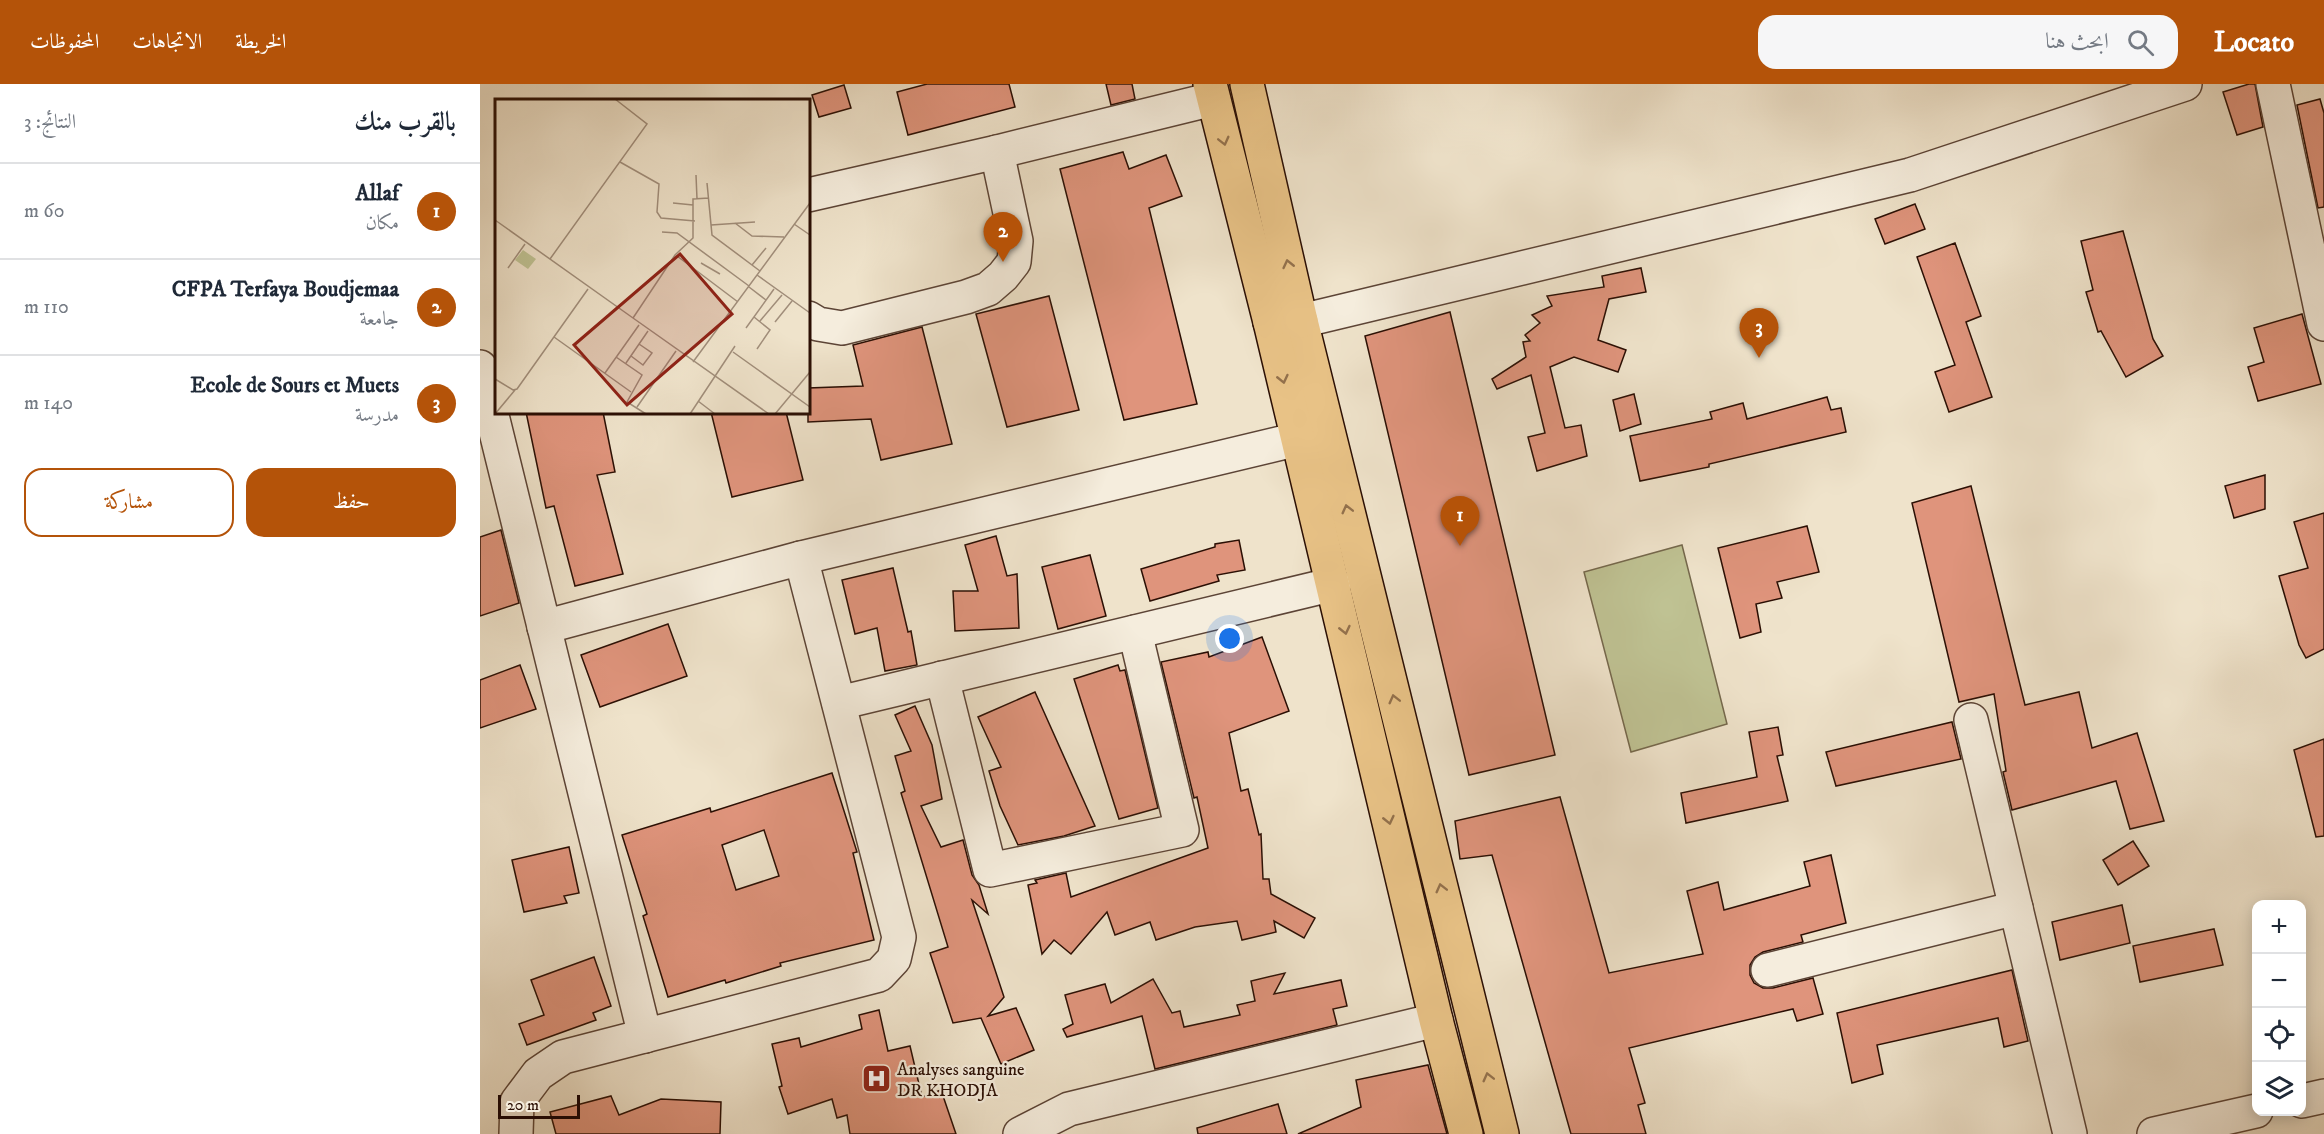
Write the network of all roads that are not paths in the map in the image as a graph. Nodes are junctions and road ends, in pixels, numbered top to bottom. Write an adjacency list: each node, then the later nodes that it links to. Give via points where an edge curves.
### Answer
1 (1247, 84): 8 (main road, one-way to 1)
2 (2185, 84): 8 (street, via 1910,175)
3 (2274, 84): 9 (street)
4 (1211, 91): 5 (street); 8 (main road, one-way to 8)
5 (997, 152): 6 (street); 7 (street, via 1016,241 1014,262 1003,276 988,289 966,297 842,328)
6 (810, 195)
7 (810, 319)
8 (1285, 322): 11 (main road, one-way to 11); 29 (main road, one-way to 8)
9 (2324, 324)
10 (480, 367): 14 (street)
11 (1298, 439): 12 (street); 13 (main road)
12 (801, 558): 14 (street); 17 (street)
13 (1334, 584): 15 (street); 21 (main road, one-way to 21)
14 (544, 627): 22 (street)
15 (1135, 632): 16 (street); 16 (street, via 1182,830 990,870)
16 (942, 678): 17 (street)
17 (839, 704): 22 (street, via 899,937 894,959 879,975)
18 (1971, 720): 19 (street)
19 (2016, 908): 20 (street); 30 (street)
20 (1768, 970)
21 (1437, 1020): 27 (street, via 1069,1109); 28 (main road)
22 (645, 1036): 26 (street, via 563,1057 538,1074 517,1102)
23 (2324, 1096): 24 (street)
24 (2306, 1100)
25 (2252, 1112): 31 (street)
26 (516, 1134)
27 (1020, 1134)
28 (1466, 1134)
29 (1502, 1134)
30 (2070, 1134)
31 (2154, 1134)

